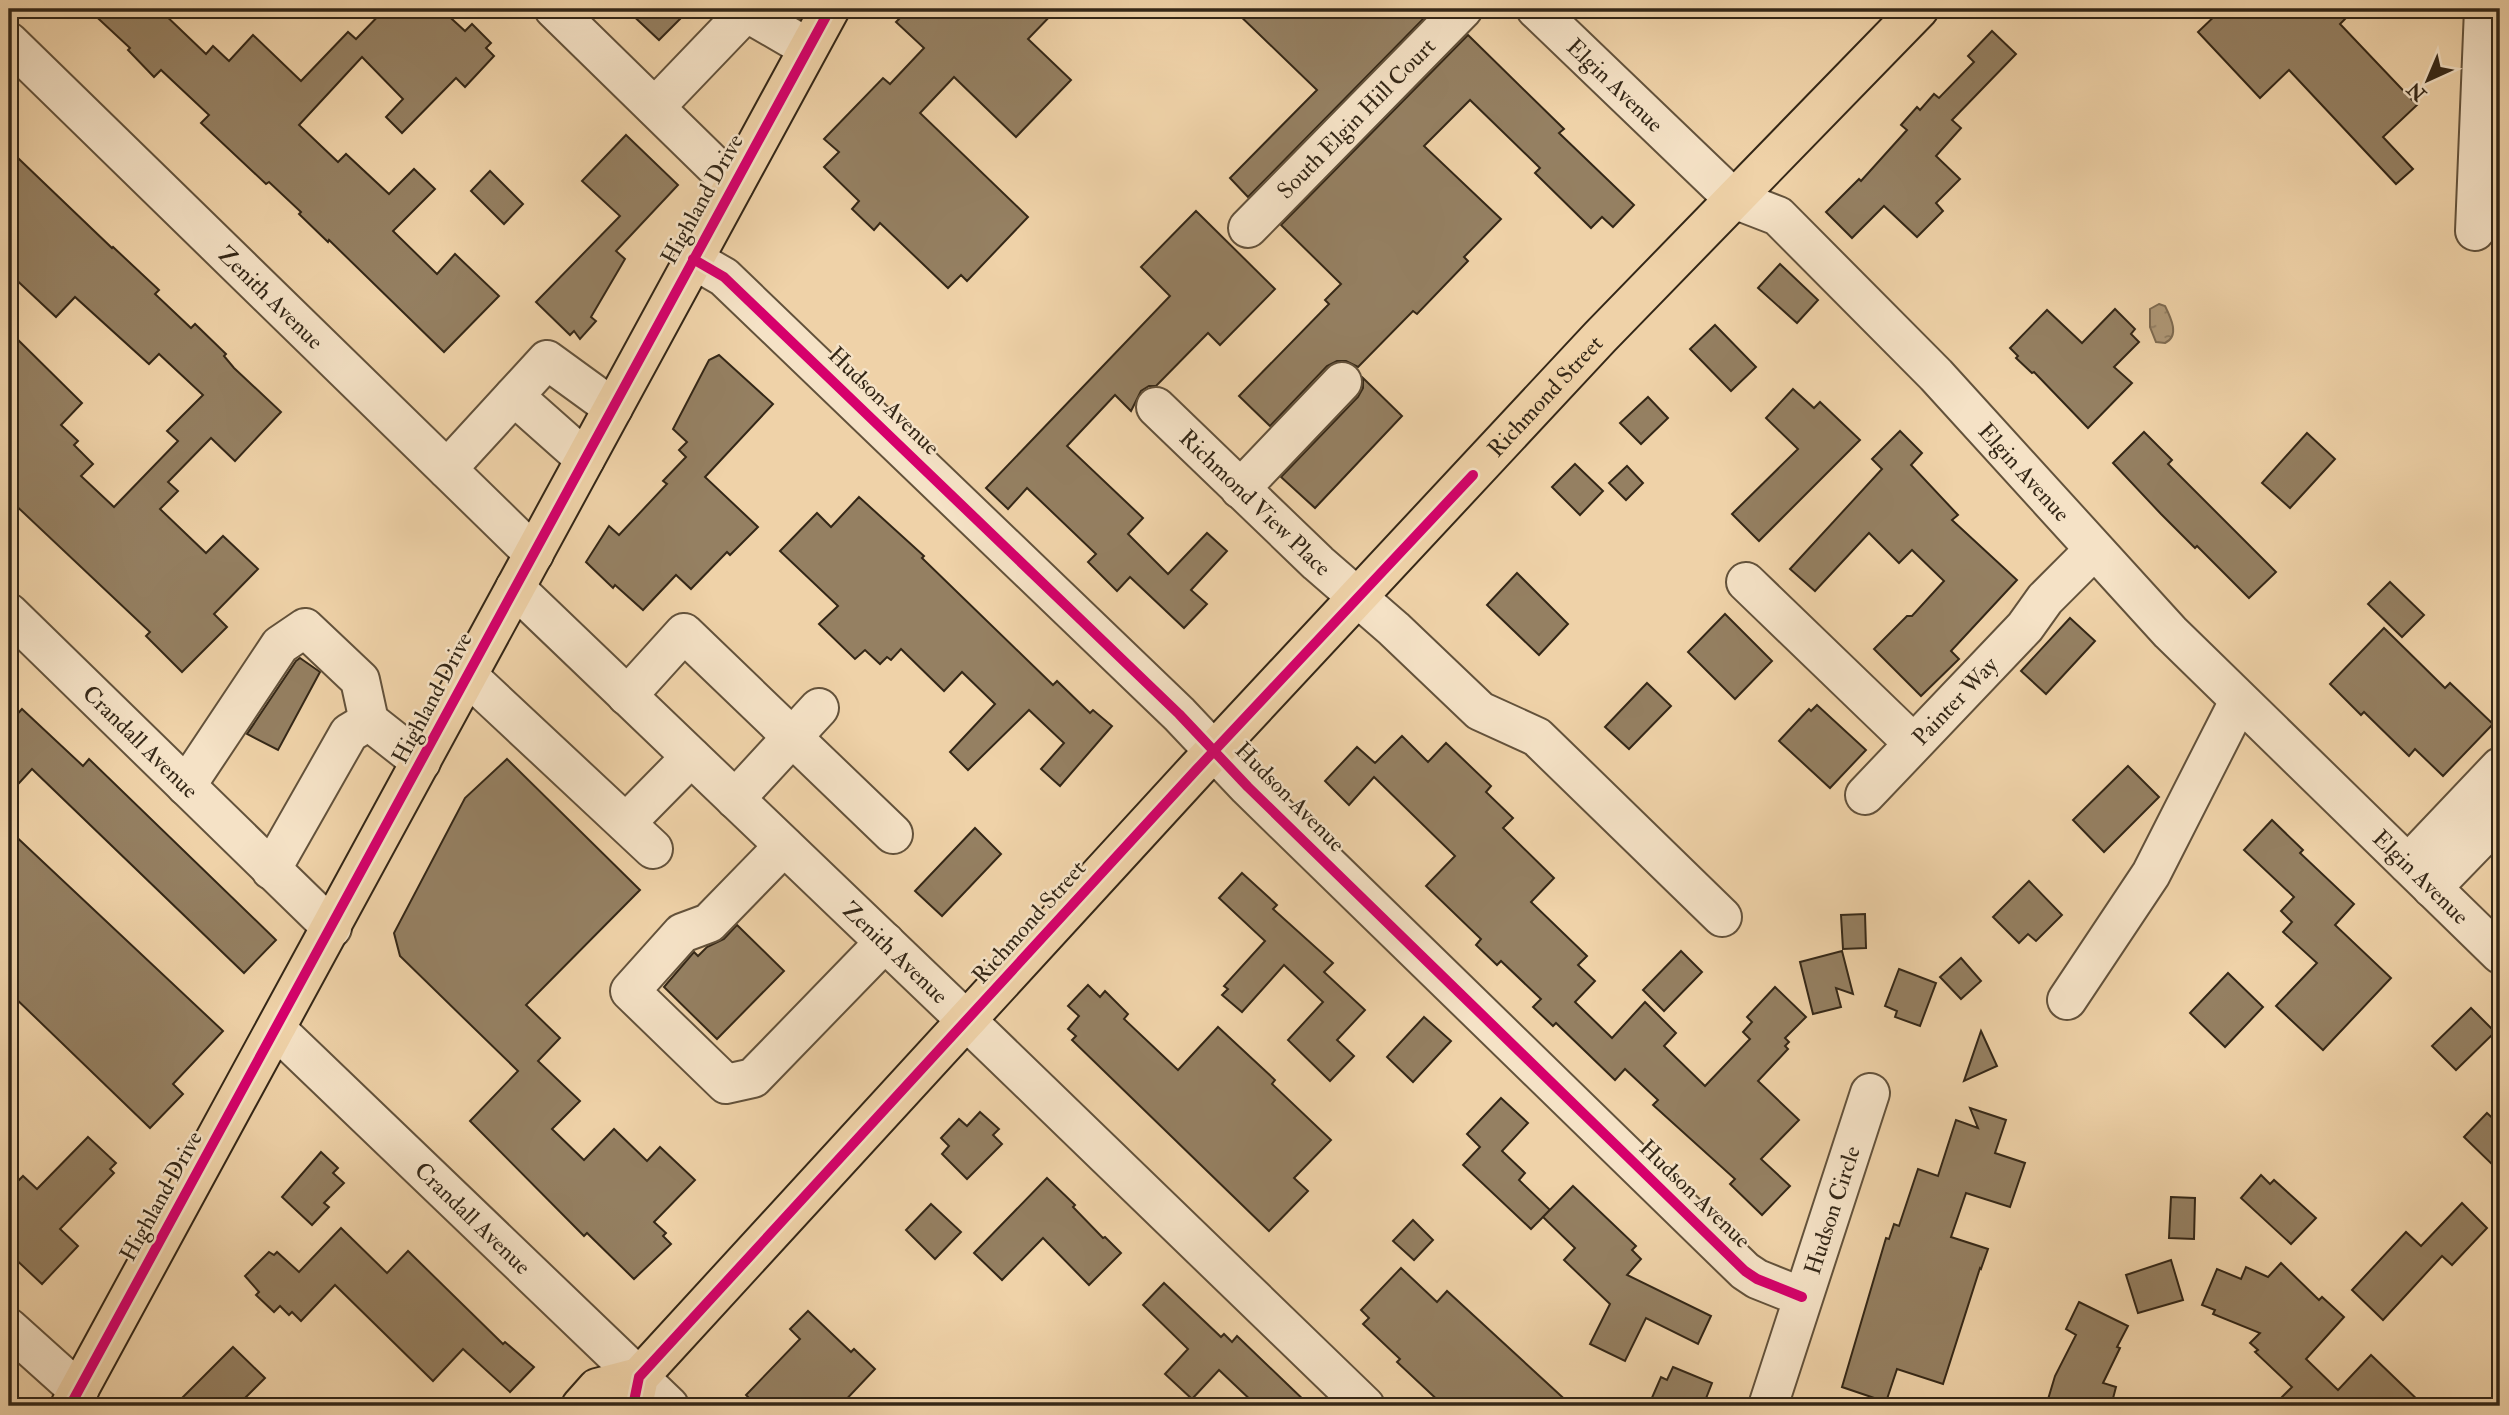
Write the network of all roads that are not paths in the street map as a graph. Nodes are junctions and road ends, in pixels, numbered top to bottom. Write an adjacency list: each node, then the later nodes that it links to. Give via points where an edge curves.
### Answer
1 (554, 9): 9 (street)
2 (830, 9): 8 (main road, Highland Drive)
3 (1463, 9): 12 (street, South Elgin Hill Court)
4 (1536, 9): 11 (street, Elgin Avenue)
5 (1919, 9): 11 (main road, Richmond Street)
6 (2484, 9): 13 (street)
7 (9, 42): 20 (street, Zenith Avenue)
8 (808, 48): 9 (street, via 746,12); 10 (main road, Highland Drive)
9 (655, 107): 10 (street)
10 (734, 185): 14 (main road, Highland Drive)
11 (1734, 199): 22 (street, Elgin Avenue, via 1778,216 1936,375); 26 (main road, Richmond Street)
12 (1248, 228)
13 (2475, 231)
14 (693, 259): 18 (main road, Highland Drive); 35 (street, Hudson Avenue, via 724,277)
15 (1342, 382): 21 (street)
16 (513, 396): 18 (street, via 547,360); 19 (street); 20 (street)
17 (1156, 407): 21 (street, Richmond View Place)
18 (613, 408): 19 (main road, Highland Drive)
19 (585, 459): 23 (main road, Highland Drive)
20 (447, 469): 23 (street, Zenith Avenue)
21 (1240, 489): 26 (street, Richmond View Place)
22 (2094, 550): 30 (street, Elgin Avenue); 34 (street, Painter Way)
23 (534, 554): 25 (main road, Highland Drive)
24 (1746, 582): 34 (street, Painter Way)
25 (515, 588): 28 (main road, Highland Drive); 29 (street, Zenith Avenue)
26 (1357, 598): 35 (main road, Richmond Street); 49 (street, Richmond View Place, via 1480,711 1537,737)
27 (9, 613): 39 (street, Crandall Avenue)
28 (468, 676): 37 (main road, Highland Drive); 43 (street)
29 (627, 696): 33 (street, via 684,633); 36 (street, Zenith Avenue)
30 (2239, 701): 48 (street, Elgin Avenue); 53 (street, via 2151,874)
31 (819, 708): 33 (street)
32 (369, 721): 37 (street); 39 (street, via 360,680 305,628 280,645); 47 (street, via 349,733)
33 (793, 736): 41 (street); 44 (street)
34 (1913, 743): 40 (street)
35 (1214, 751): 54 (main road, Richmond Street); 57 (street, Hudson Avenue, via 1745,1271)
36 (691, 757): 41 (street, Zenith Avenue); 43 (street)
37 (421, 762): 50 (main road, Highland Drive)
38 (2500, 767): 48 (street)
39 (186, 786): 47 (street, Crandall Avenue)
40 (1865, 794)
41 (735, 799): 45 (street, Zenith Avenue)
42 (2500, 818): 48 (street)
43 (626, 823): 46 (street)
44 (892, 834)
45 (784, 846): 51 (street, Zenith Avenue); 51 (street, via 681,953 630,991 726,1084 753,1078)
46 (653, 849)
47 (271, 870): 50 (street, Crandall Avenue)
48 (2420, 876): 52 (street, Elgin Avenue)
49 (1722, 917)
50 (332, 929): 55 (main road, Highland Drive)
51 (885, 943): 54 (street, Zenith Avenue)
52 (2500, 954)
53 (2067, 1000)
54 (967, 1021): 59 (main road, Richmond Street); 61 (street, Zenith Avenue)
55 (276, 1029): 59 (street, Crandall Avenue); 60 (main road, Highland Drive)
56 (1870, 1093): 57 (street, Hudson Circle)
57 (1802, 1297): 64 (street, Hudson Circle)
58 (9, 1328): 60 (street)
59 (636, 1392): 62 (main road, via 597,1388); 63 (street, Crandall Avenue)
60 (75, 1399)
61 (1362, 1405)
62 (581, 1406)
63 (669, 1406)
64 (1768, 1406)

